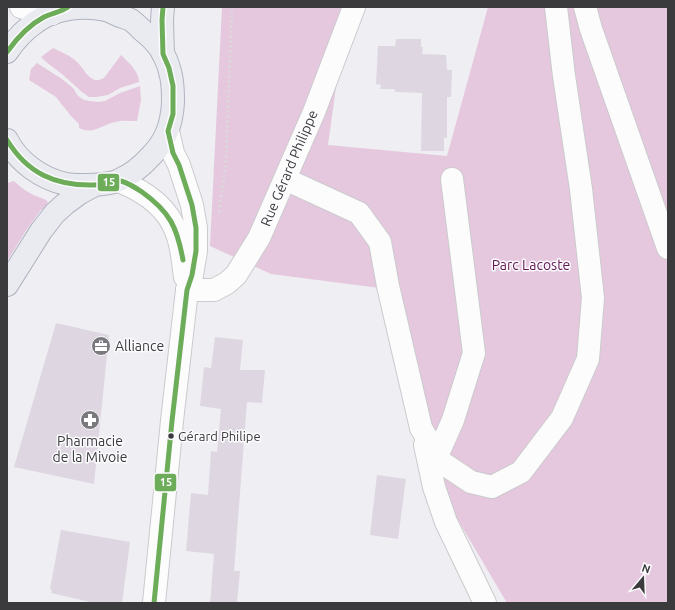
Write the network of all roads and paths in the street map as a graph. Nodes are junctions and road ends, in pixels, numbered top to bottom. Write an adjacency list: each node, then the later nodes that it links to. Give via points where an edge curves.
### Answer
1 (21, 7): 7 (street)
2 (163, 7): 9 (main road)
3 (232, 7): 16 (path, via 226,162)
4 (354, 7): 12 (street, Rue Gérard Philippe)
5 (556, 7): 21 (street, via 582,189 593,298 588,359 562,418 521,472 492,487 470,482 441,462)
6 (585, 7): 17 (street)
7 (62, 10): 8 (main road, via 37,21 25,30); 9 (main road, via 86,7 106,10 131,20 151,37)
8 (7, 52)
9 (163, 54): 10 (main road, via 173,86 172,114)
10 (168, 130): 14 (main road, via 156,151); 19 (street, via 173,153 192,206 196,228 196,251)
11 (7, 140): 15 (main road, via 21,159 47,178 66,184)
12 (285, 179): 19 (street, Rue Gérard Philippe, via 259,238 236,275 214,290); 20 (street, via 359,213 380,242)
13 (452, 179): 21 (street, via 474,353 453,420)
14 (119, 181): 15 (main road); 19 (street, via 151,198 171,220 181,245)
15 (93, 186): 18 (main road, via 55,213)
16 (219, 213)
17 (668, 248)
18 (7, 285)
19 (187, 290): 22 (street)
20 (421, 428): 21 (street); 23 (street, via 434,487 446,522)
21 (437, 456)
22 (154, 603)
23 (485, 603)

